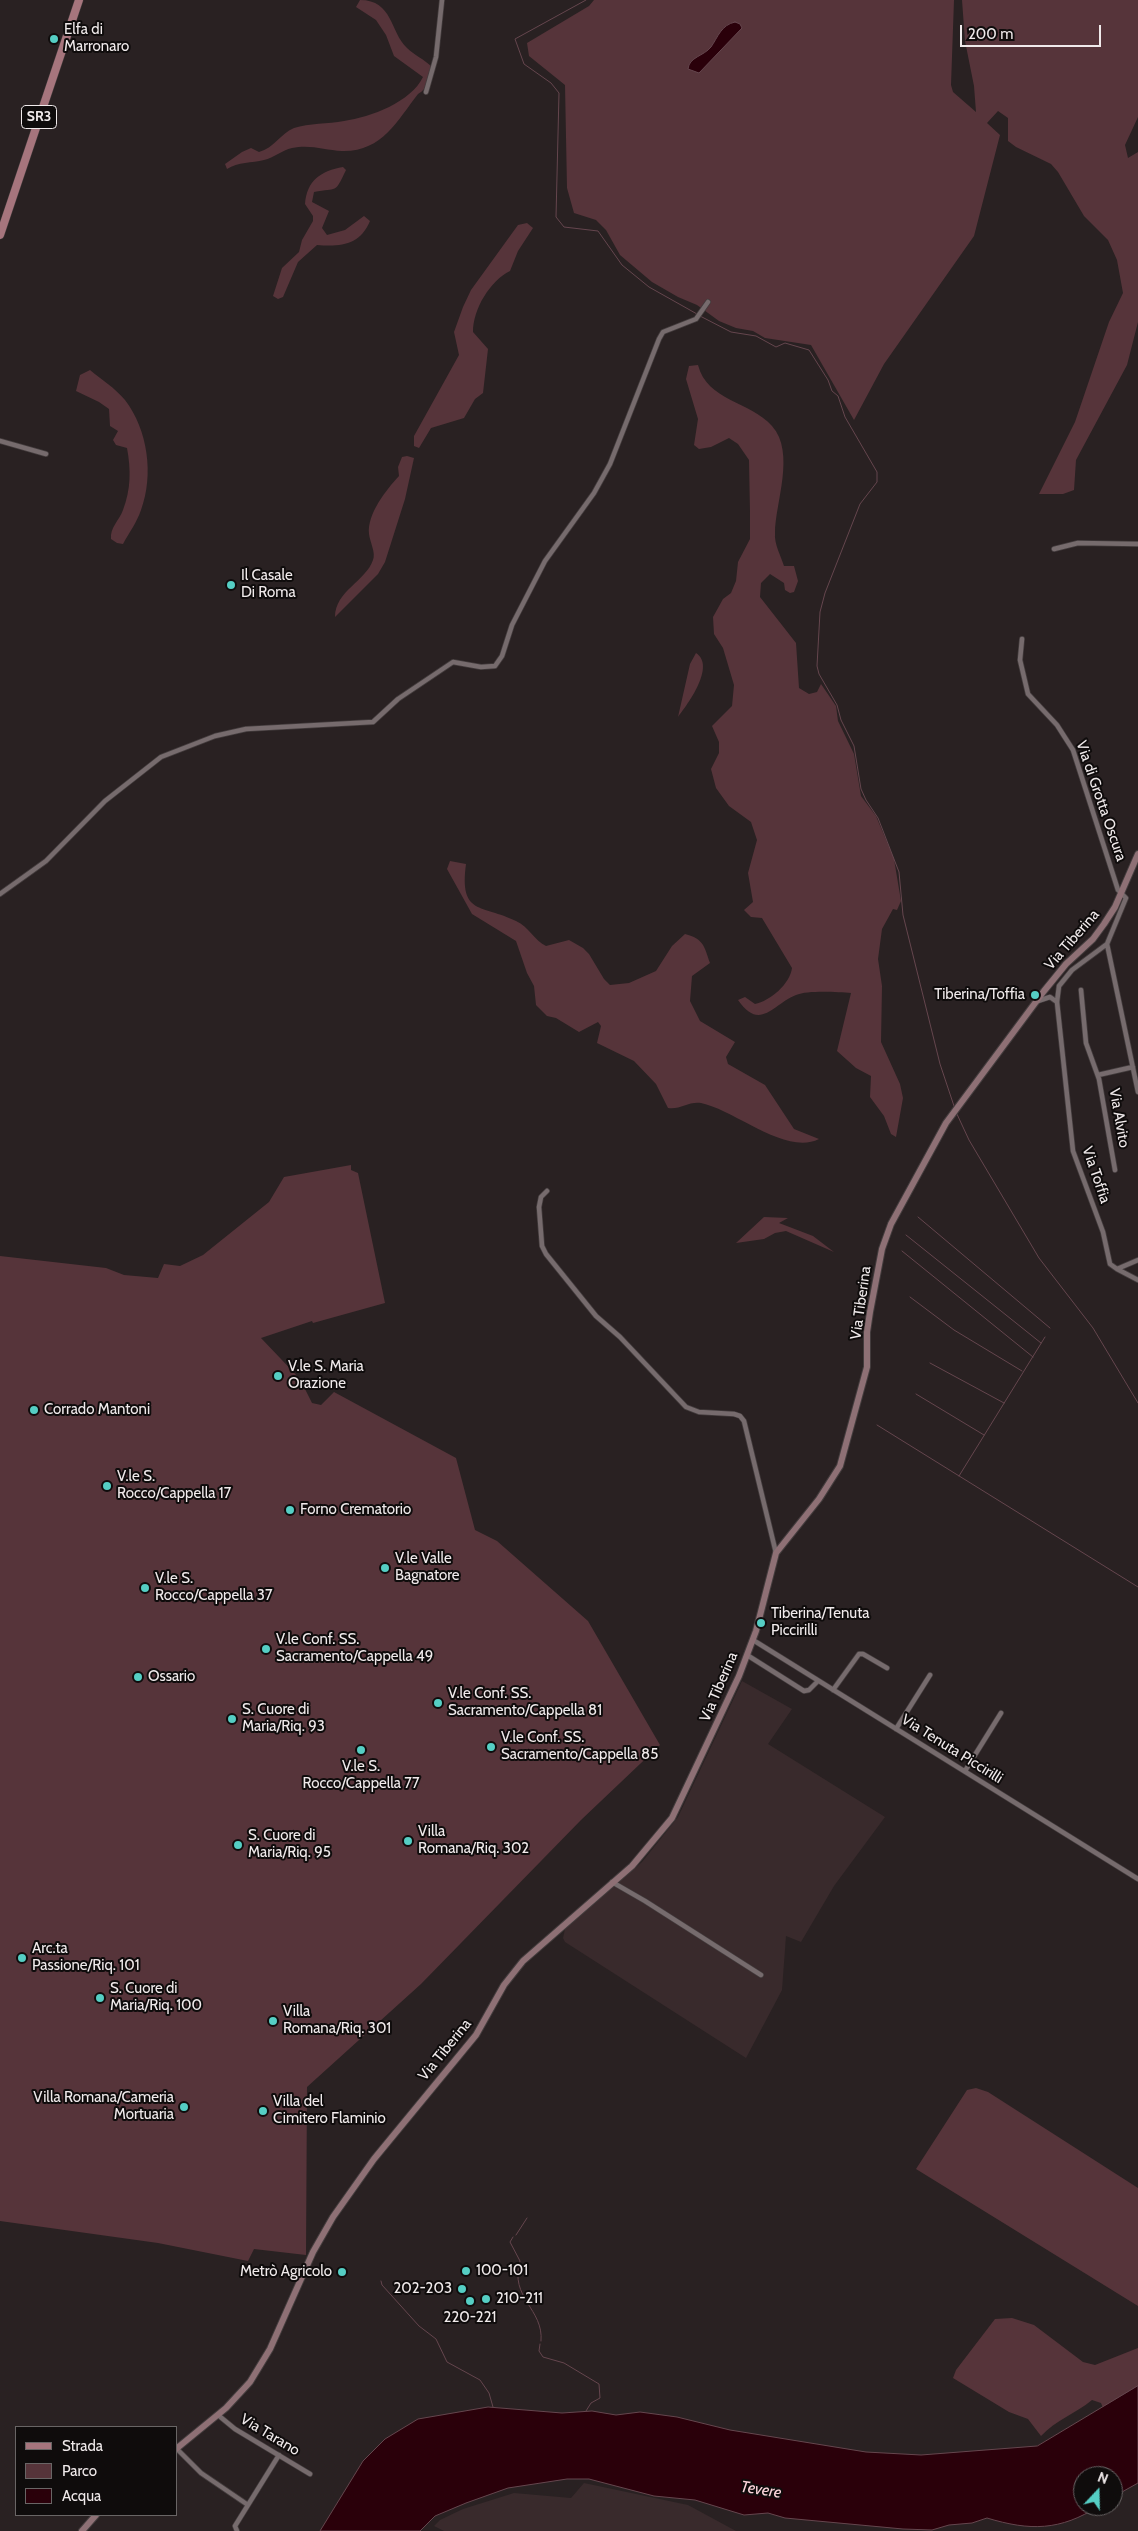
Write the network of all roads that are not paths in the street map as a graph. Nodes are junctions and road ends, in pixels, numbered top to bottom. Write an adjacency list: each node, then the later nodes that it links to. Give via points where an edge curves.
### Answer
1 (79, 0): 4 (main road, SR3)
2 (442, 0): 3 (street, via 436,57)
3 (426, 92)
4 (0, 235)
5 (708, 302): 12 (street, via 696,319 663,332 610,464 594,493 545,561 495,666 481,668 453,662 398,699 373,722 246,728 161,757 105,801 46,861)
6 (0, 440): 7 (street)
7 (46, 454)
8 (1138, 544): 9 (street, via 1078,543)
9 (1054, 549)
10 (1022, 639): 13 (street, Via di Grotta Oscura, via 1020,660 1028,694 1073,750)
11 (1138, 854): 13 (main road, Via Tiberina)
12 (0, 894)
13 (1121, 894): 14 (street, via 1126,900); 16 (main road, Via Tiberina, via 1093,939)
14 (1107, 944): 19 (street, via 1072,970 1059,986); 20 (street)
15 (1081, 990): 21 (street, via 1086,1043)
16 (1044, 991): 17 (street); 18 (main road, Via Tiberina)
17 (1050, 997): 18 (street); 19 (street)
18 (1035, 1002): 28 (main road, Via Tiberina, via 952,1114 891,1224 882,1249 867,1332 867,1367 840,1466 819,1499)
19 (1057, 1002): 26 (street, Via Toffia, via 1073,1150 1103,1232 1110,1264)
20 (1133, 1067): 21 (street, Via Alvito); 22 (street)
21 (1098, 1075): 23 (street, Via Alvito)
22 (1138, 1092)
23 (1115, 1170)
24 (547, 1191): 28 (street, via 539,1207 543,1249 589,1308 686,1407 699,1412 734,1414 744,1421)
25 (1138, 1260): 26 (street)
26 (1117, 1269): 27 (street)
27 (1138, 1280)
28 (776, 1553): 29 (main road, Via Tiberina)
29 (753, 1640): 30 (main road, Via Tiberina); 33 (street, Via Tenuta Piccirilli)
30 (747, 1656): 33 (street, via 804,1691); 39 (main road, Via Tiberina, via 672,1818 643,1854)
31 (887, 1668): 34 (street, via 859,1654)
32 (930, 1675): 36 (street)
33 (818, 1680): 34 (street, Via Tenuta Piccirilli)
34 (834, 1690): 36 (street, Via Tenuta Piccirilli)
35 (1001, 1713): 37 (street)
36 (896, 1729): 37 (street, Via Tenuta Piccirilli)
37 (965, 1771): 38 (street, Via Tenuta Piccirilli)
38 (1138, 1879)
39 (612, 1882): 40 (street); 41 (main road, Via Tiberina, via 523,1961 504,1986 476,2035 374,2160 318,2242 274,2342 260,2366 243,2390)
40 (761, 1975)
41 (218, 2415): 42 (main road, Via Tiberina); 44 (street, Via Tarano, via 233,2428)
42 (178, 2448)
43 (178, 2450): 46 (street, via 207,2478)
44 (279, 2455): 45 (street, Via Tarano); 46 (street)
45 (310, 2474)
46 (248, 2504): 49 (street, via 234,2527)
47 (95, 2516): 48 (main road)
48 (82, 2531)
49 (237, 2531)

